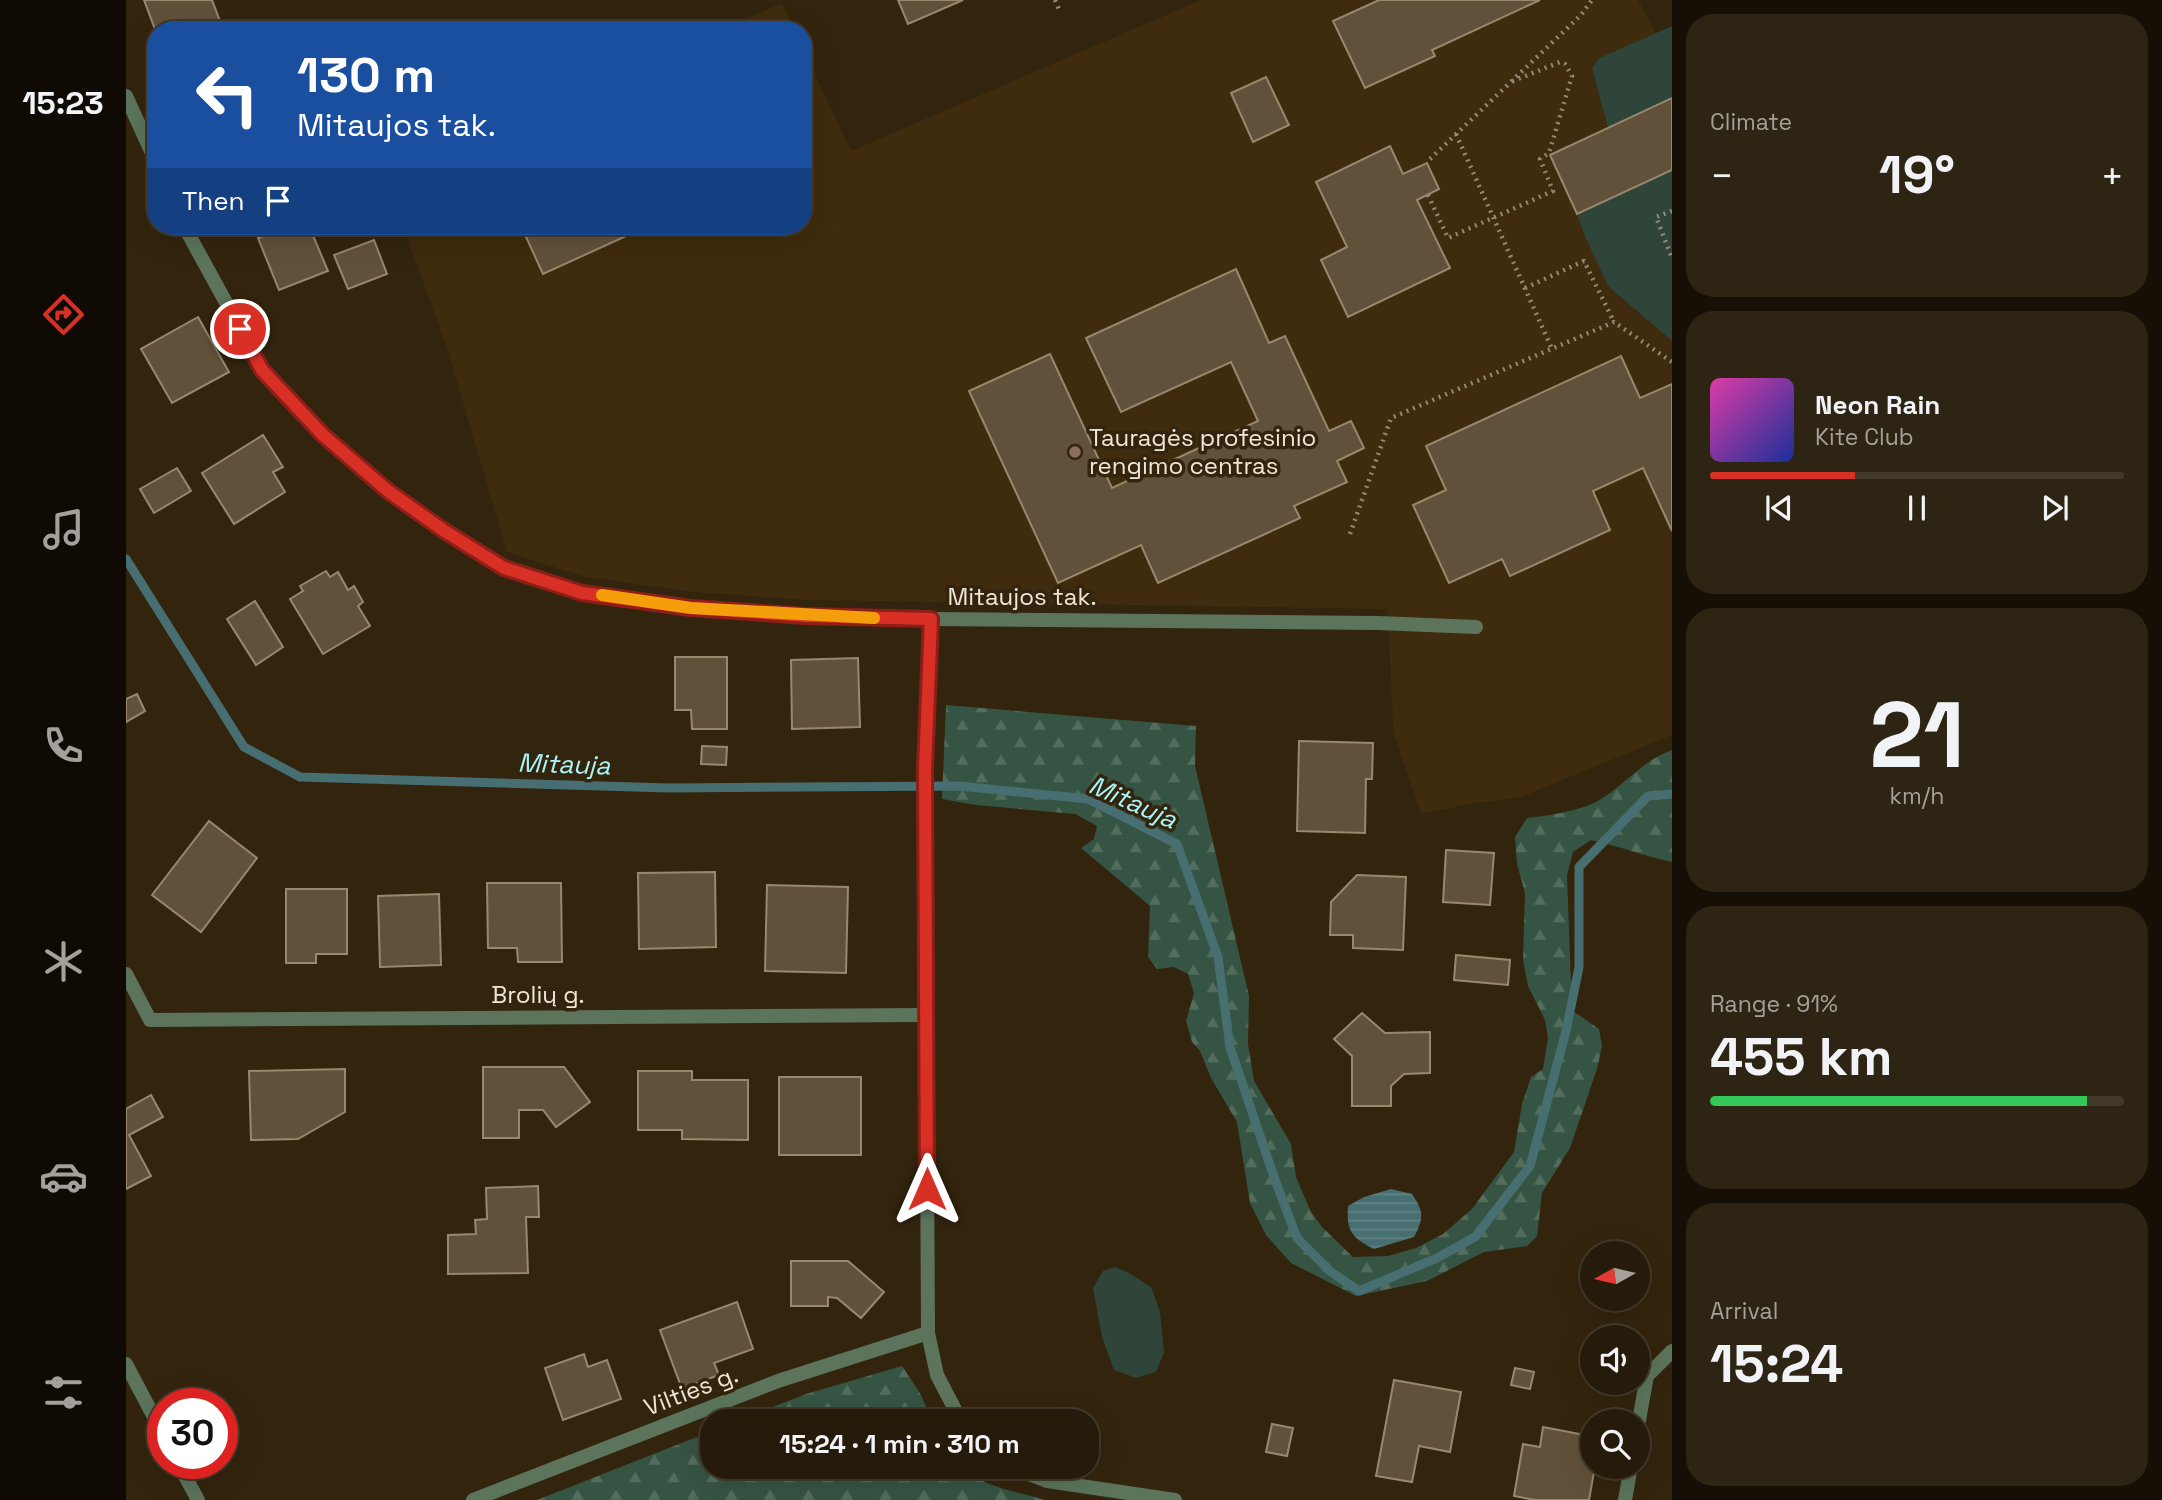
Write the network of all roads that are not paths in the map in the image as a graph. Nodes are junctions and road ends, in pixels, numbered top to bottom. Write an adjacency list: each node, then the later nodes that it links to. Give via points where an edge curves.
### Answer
1 (126, 96): 2 (street)
2 (147, 142)
3 (189, 235): 4 (street, Mitaujos tak., via 262,370 305,417 388,491 504,568 582,593 691,608)
4 (931, 619): 5 (street, Mitaujos tak., via 1378,622); 7 (street, via 925,769)
5 (1476, 627)
6 (126, 974): 7 (street, Brolių g., via 150,1020)
7 (926, 1015): 8 (street)
8 (928, 1333): 12 (street, via 937,1375); 18 (street, Vilties g., via 778,1381)
9 (1672, 1351): 13 (street, via 1647,1376)
10 (126, 1364): 11 (street)
11 (147, 1404)
12 (955, 1409)
13 (1641, 1409)
14 (187, 1479): 17 (street)
15 (1042, 1479): 19 (street)
16 (1629, 1479): 20 (street)
17 (198, 1500)
18 (473, 1500)
19 (1175, 1500)
20 (1625, 1500)

